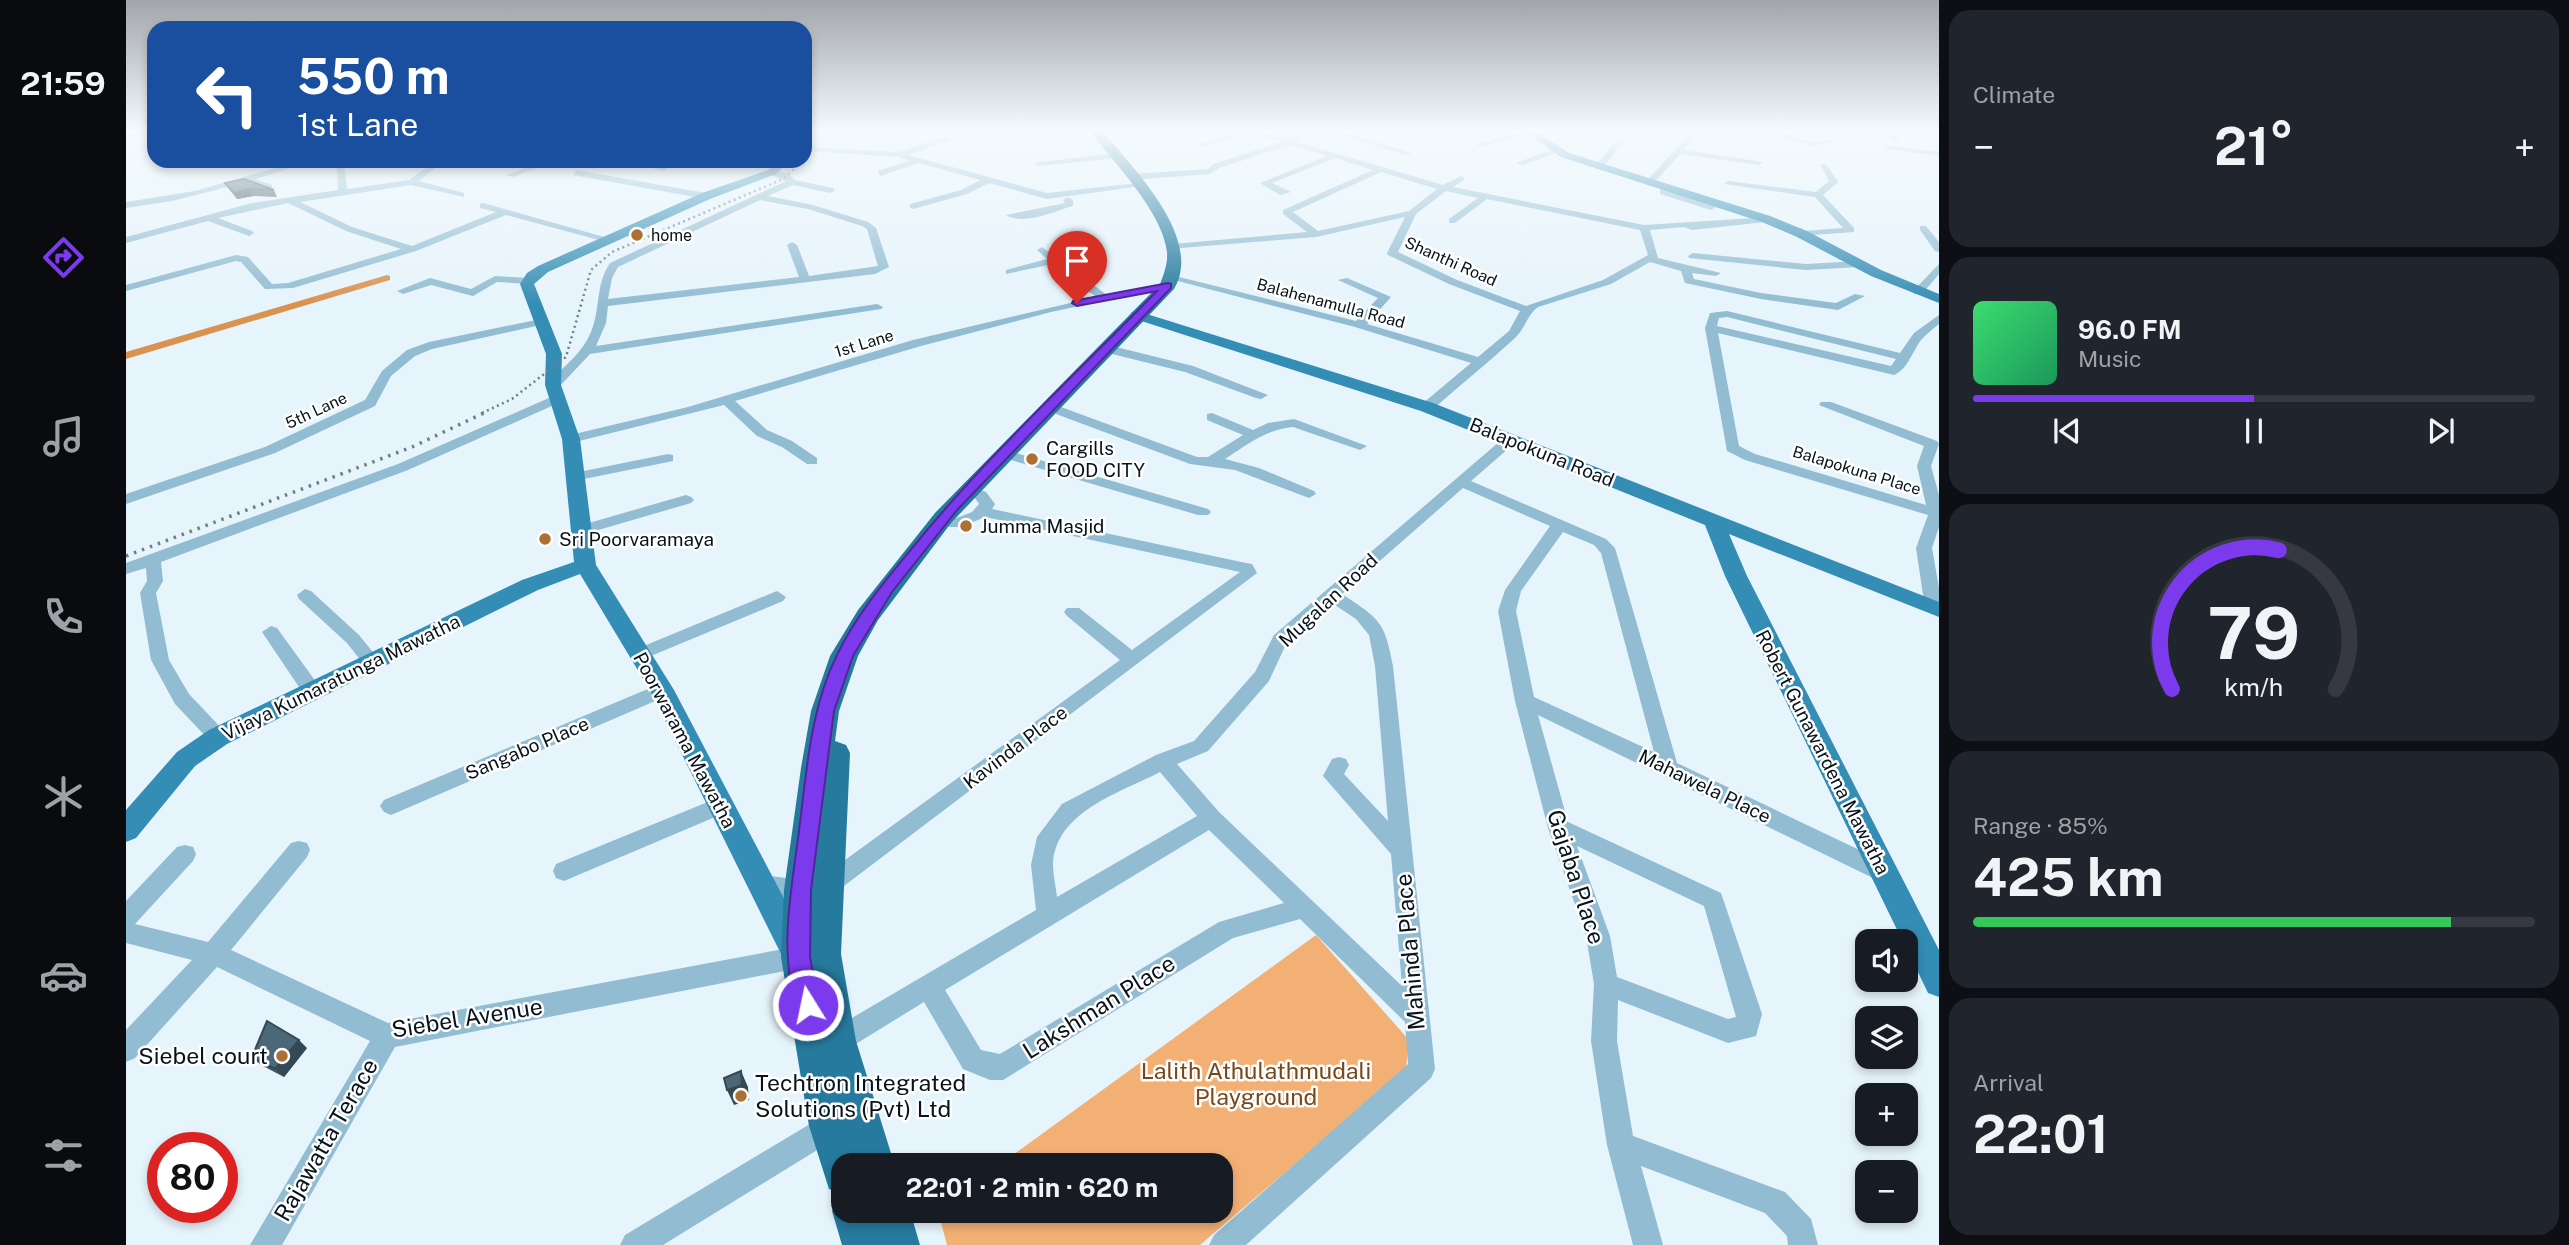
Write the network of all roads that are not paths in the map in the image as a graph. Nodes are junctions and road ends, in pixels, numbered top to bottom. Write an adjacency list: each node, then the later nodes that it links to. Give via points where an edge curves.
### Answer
1 (205, 189): 30 (street)
2 (363, 189): 21 (street)
3 (438, 189): 23 (street)
4 (667, 189): 25 (street)
5 (723, 189): 25 (main road)
6 (779, 189): 28 (street)
7 (826, 189): 20 (street)
8 (968, 189): 33 (street)
9 (1019, 189): 26 (street)
10 (1094, 189): 26 (street)
11 (1139, 189): 48 (highway)
12 (1279, 189): 22 (street)
13 (1337, 189): 43 (street, via 1286,212)
14 (1443, 189): 35 (street)
15 (1449, 189): 27 (street)
16 (1667, 189): 32 (street, via 1663,192 1709,209)
17 (1673, 189): 32 (main road)
18 (1770, 189): 24 (street)
19 (1825, 189): 24 (street)
20 (830, 190)
21 (343, 192): 29 (street)
22 (1283, 193)
23 (461, 195)
24 (1818, 195): 44 (street, via 1851,230)
25 (706, 196): 46 (main road)
26 (1060, 196): 36 (street, via 1070,204)
27 (1486, 197): 39 (street); 40 (street)
28 (762, 198): 62 (street, via 810,207 871,228 884,267); 72 (street, via 614,265 607,273)
29 (287, 199): 37 (street); 49 (street, via 349,229)
30 (126, 205)
31 (483, 205): 34 (street)
32 (1726, 205): 38 (main road)
33 (913, 206)
34 (506, 212): 46 (street); 49 (street)
35 (1412, 213): 43 (street, Shanthi Road); 74 (street, Shanthi Road, via 1392,253)
36 (1011, 215)
37 (206, 217): 42 (street); 45 (street)
38 (1766, 219): 40 (street); 44 (main road)
39 (1452, 221)
40 (1644, 228): 54 (street, via 1654,256)
41 (1923, 228): 50 (street)
42 (249, 233)
43 (1316, 234): 48 (street, Shanthi Road)
44 (1802, 234): 56 (main road)
45 (126, 240)
46 (610, 240): 64 (main road, via 542,269)
47 (792, 245): 62 (street)
48 (1174, 247): 70 (highway, via 1175,257)
49 (412, 249): 58 (street)
50 (1939, 249)
51 (1042, 250): 55 (street)
52 (1693, 256): 56 (street, via 1806,267)
53 (331, 257): 58 (street)
54 (1649, 259): 59 (street); 74 (street, via 1607,282)
55 (1054, 260): 60 (street); 69 (street)
56 (1859, 264): 67 (main road)
57 (1939, 267): 67 (street)
58 (348, 269): 65 (street, via 276,288 269,287 244,259 236,258)
59 (1686, 269): 61 (street); 68 (street, via 1689,281 1761,296 1838,307)
60 (1010, 272)
61 (1716, 273)
62 (806, 279): 72 (street)
63 (1343, 280): 77 (street, via 1385,297)
64 (529, 281): 66 (street, via 495,279 473,293 430,281); 76 (main road, Poorwarama Mawatha, via 528,292)
65 (126, 288)
66 (403, 291)
67 (1918, 292): 71 (main road)
68 (1859, 296)
69 (1103, 297): 70 (street, 1st Lane); 85 (street, 1st Lane, via 917,343)
70 (1156, 299): 77 (street, Balahenamulla Road); 80 (highway); 87 (main road, Balapokuna Road); 140 (highway, via 954,506 867,616 844,656 825,711)
71 (1939, 299)
72 (602, 303): 79 (street, via 599,326)
73 (877, 307): 79 (street)
74 (1527, 310): 82 (street, via 1514,333)
75 (1939, 318): 81 (street, via 1918,336)
76 (541, 322): 83 (main road, Poorwarama Mawatha, via 554,354); 102 (street, 5th Lane, via 411,353 386,374 370,403 270,450)
77 (1359, 325): 82 (street, Balahenamulla Road)
78 (1711, 328): 81 (street, via 1894,370); 81 (street, via 1714,315 1727,314); 106 (street, Balapokuna Place, via 1732,448)
79 (587, 351): 83 (street)
80 (1116, 351): 84 (street, via 1189,369); 88 (highway)
81 (1905, 358)
82 (1482, 362): 87 (street)
83 (555, 392): 91 (main road, Poorwarama Mawatha); 110 (street, via 403,467)
84 (1261, 395)
85 (726, 400): 91 (street, 1st Lane); 98 (street, via 762,433)
86 (1826, 405): 93 (street, Balapokuna Place)
87 (1427, 407): 92 (main road, Balapokuna Road)
88 (1061, 411): 95 (highway); 97 (street, via 1195,461)
89 (1212, 416): 90 (street)
90 (1254, 435): 94 (street, via 1277,424 1294,423); 97 (street)
91 (571, 439): 99 (main road, Poorwarama Mawatha)
92 (1511, 439): 100 (street, Mugalan Road); 107 (main road, Balapokuna Road)
93 (1936, 445): 106 (street, Balapokuna Place, via 1924,466)
94 (1360, 446)
95 (1016, 457): 104 (highway); 105 (street)
96 (668, 458): 99 (street)
97 (1213, 460): 101 (street, via 1256,471)
98 (812, 461)
99 (575, 477): 109 (main road, Poorwarama Mawatha)
100 (1461, 482): 108 (street); 113 (street, Mugalan Road)
101 (1309, 494)
102 (126, 499)
103 (686, 500): 109 (street)
104 (982, 504): 120 (street, Kavinda Place, via 1246,568 1249,573); 140 (highway, via 955,524 893,603 850,685 836,737 828,838)
105 (1203, 512)
106 (1937, 513): 116 (street, via 1924,548)
107 (1713, 519): 116 (main road, Balapokuna Road); 138 (main road, Robert Gunawardena Mawatha, via 1736,576)
108 (1560, 524): 124 (street, Gajaba Place, via 1513,590 1507,611); 128 (street, via 1600,541 1608,552)
109 (581, 530): 111 (main road, Poorwarama Mawatha)
110 (152, 559): 112 (street); 125 (street, via 155,581 148,593 160,660 182,699)
111 (585, 565): 119 (main road, Poorwarama Mawatha); 121 (main road, Vijaya Kumaratunga Mawatha, via 530,586)
112 (126, 569)
113 (1330, 594): 126 (street, Mugalan Road, via 1280,639 1262,676 1201,746); 134 (street, Mahinda Place, via 1362,615 1378,633)
114 (305, 595): 121 (street)
115 (777, 597): 119 (street)
116 (1936, 609)
117 (1073, 612): 120 (street)
118 (271, 632): 123 (street)
119 (640, 654): 122 (main road, Poorwarama Mawatha)
120 (1132, 660): 140 (street, Kavinda Place)
121 (371, 662): 123 (main road, Vijaya Kumaratunga Mawatha)
122 (662, 690): 129 (street, Sangabo Place); 130 (main road, Poorwarama Mawatha)
123 (312, 691): 125 (main road, Vijaya Kumaratunga Mawatha)
124 (1525, 701): 128 (street, Mahawela Place); 132 (street, Gajaba Place)
125 (218, 737): 133 (main road, Vijaya Kumaratunga Mawatha, via 186,759)
126 (1163, 761): 131 (street); 142 (street, Mugalan Road, via 1069,810 1048,837 1042,865)
127 (1339, 765): 134 (street, via 1333,776)
128 (1668, 768): 138 (street, Mahawela Place)
129 (391, 806)
130 (720, 806): 137 (street); 139 (main road, Poorwarama Mawatha)
131 (1211, 818): 141 (street); 142 (street)
132 (1559, 828): 148 (street, Gajaba Place, via 1598,936); 148 (street, via 1713,901 1749,1013 1748,1027 1728,1031)
133 (126, 830)
134 (1400, 849): 150 (street, Mahinda Place)
135 (299, 850): 145 (street)
136 (186, 854): 143 (street)
137 (564, 871)
138 (1883, 872): 147 (main road, Robert Gunawardena Mawatha)
139 (763, 885): 140 (street); 146 (main road, Poorwarama Mawatha)
140 (815, 888): 146 (highway)
141 (1304, 908): 149 (street, Lakshman Place, via 1227,929 1003,1067 972,1060); 150 (street)
142 (1048, 914): 149 (street)
143 (126, 917)
144 (126, 932): 145 (street, Siebel Avenue)
145 (213, 954): 151 (street, Siebel Avenue); 153 (street)
146 (811, 956): 151 (street, Siebel Avenue); 152 (highway); 154 (highway)
147 (1939, 982)
148 (1606, 984): 155 (street, Gajaba Place, via 1604,1041)
149 (929, 987): 152 (street)
150 (1416, 1016): 164 (street, Mahinda Place, via 1422,1069)
151 (387, 1035): 160 (street, Rajawatta Terace)
152 (837, 1041): 157 (highway)
153 (126, 1049)
154 (830, 1126): 156 (highway); 161 (street)
155 (1621, 1145): 165 (street, Gajaba Place); 166 (street, via 1775,1202 1801,1228)
156 (838, 1153)
157 (870, 1153)
158 (858, 1223): 162 (highway)
159 (892, 1223): 163 (highway)
160 (265, 1245)
161 (635, 1245)
162 (864, 1245)
163 (898, 1245)
164 (1224, 1245)
165 (1648, 1245)
166 (1803, 1245)

